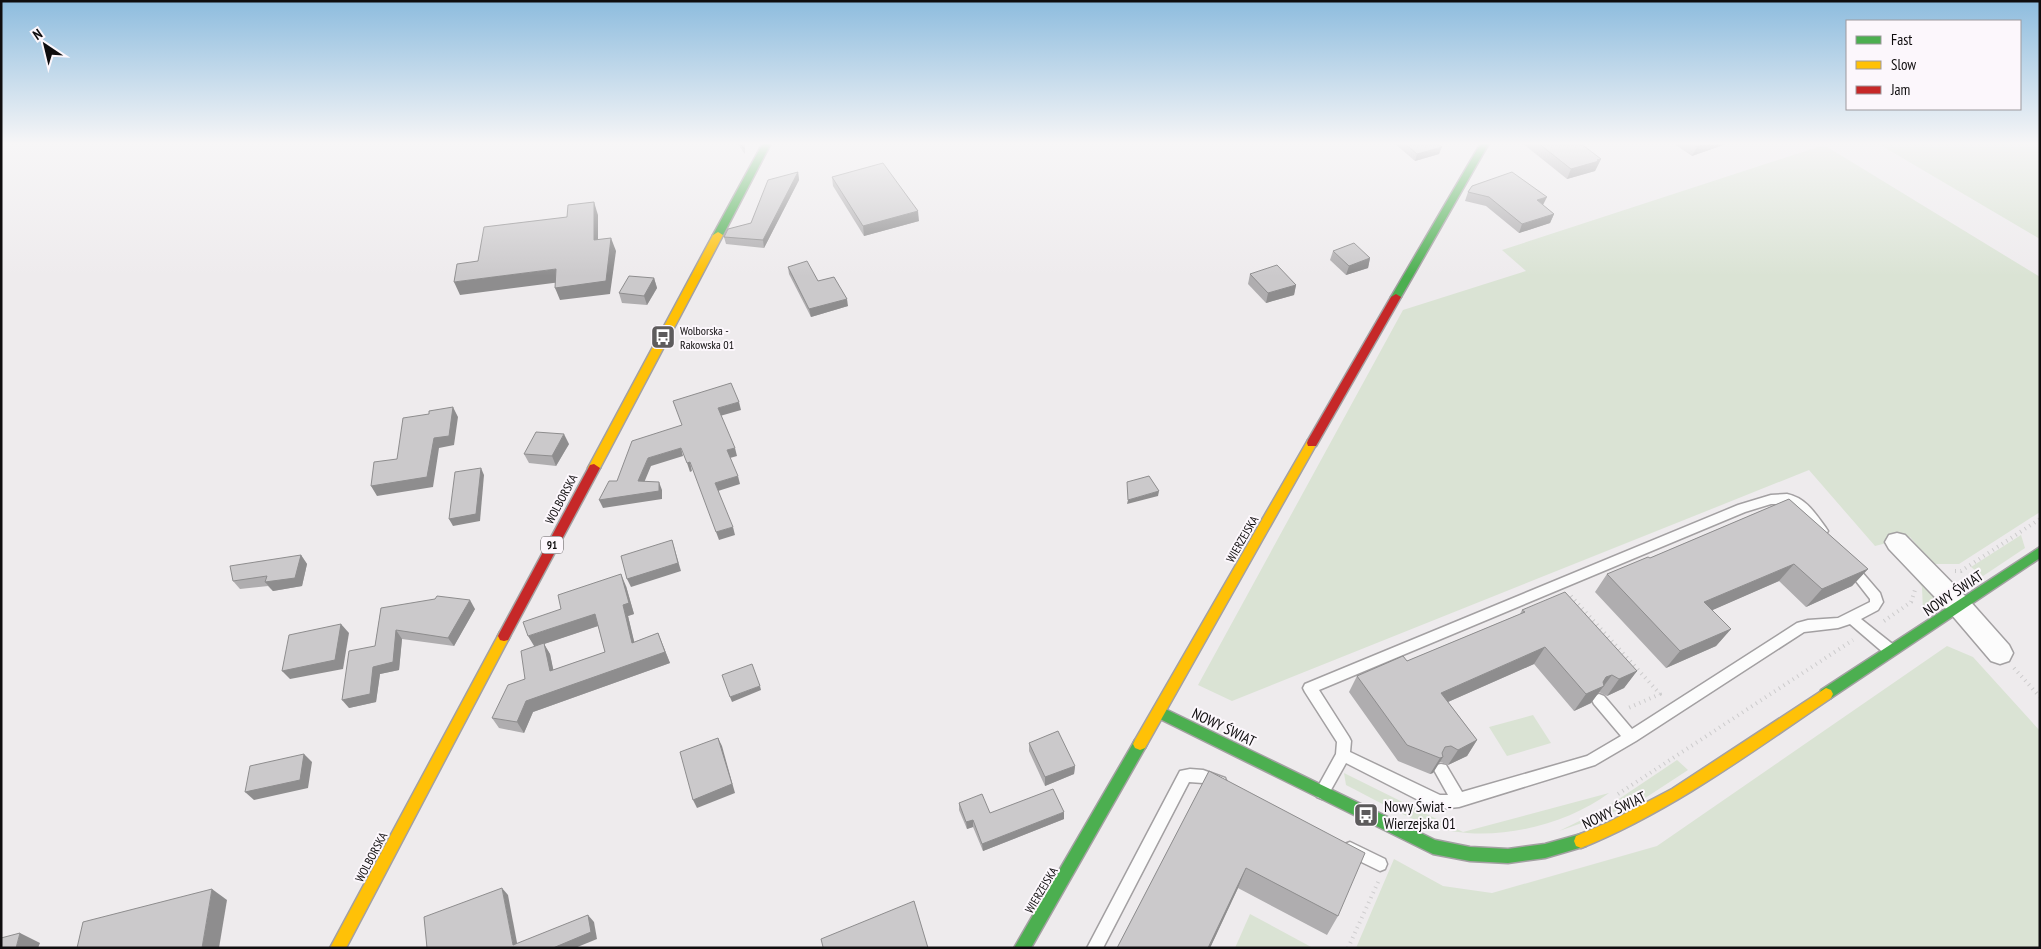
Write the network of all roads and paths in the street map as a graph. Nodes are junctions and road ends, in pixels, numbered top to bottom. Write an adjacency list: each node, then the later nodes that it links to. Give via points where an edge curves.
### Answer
1 (743, 187): 29 (street, WOLBORSKA / 91)
2 (1460, 187): 18 (street, WIERZEJSKA)
3 (2040, 519): 8 (path, via 1960,571)
4 (1829, 539): 9 (lane, via 1799,503 1785,498 1742,508)
5 (1898, 542): 11 (street)
6 (2040, 552): 11 (street, NOWY ŚWIAT)
7 (1841, 554): 12 (lane, via 1877,602)
8 (1952, 571)
9 (1560, 583): 19 (path, via 1660,694); 21 (lane, via 1310,688 1344,741)
10 (1915, 584): 13 (path, via 1911,602)
11 (1960, 607): 14 (street, NOWY ŚWIAT); 15 (street)
12 (1851, 618): 13 (lane); 20 (lane, via 1836,625 1810,624 1802,627)
13 (1867, 631): 14 (lane); 25 (path)
14 (1892, 652): 24 (street, NOWY ŚWIAT, via 1658,806 1613,830 1576,843 1520,856 1476,857 1450,853)
15 (2000, 653): 16 (path)
16 (2040, 697)
17 (1599, 700): 19 (lane)
18 (1159, 712): 24 (street, NOWY ŚWIAT); 30 (street, WIERZEJSKA)
19 (1612, 715): 20 (lane)
20 (1631, 737): 26 (lane, via 1590,761)
21 (1344, 755): 24 (lane); 26 (lane, via 1428,798 1440,802)
22 (1440, 770): 26 (lane)
23 (1231, 789): 31 (lane, via 1205,776 1185,776)
24 (1322, 792)
25 (1612, 798)
26 (1459, 800)
27 (1337, 842): 28 (lane)
28 (1380, 864): 32 (path, via 1384,869)
29 (338, 948)
30 (1022, 948)
31 (1095, 948)
32 (1348, 948)

